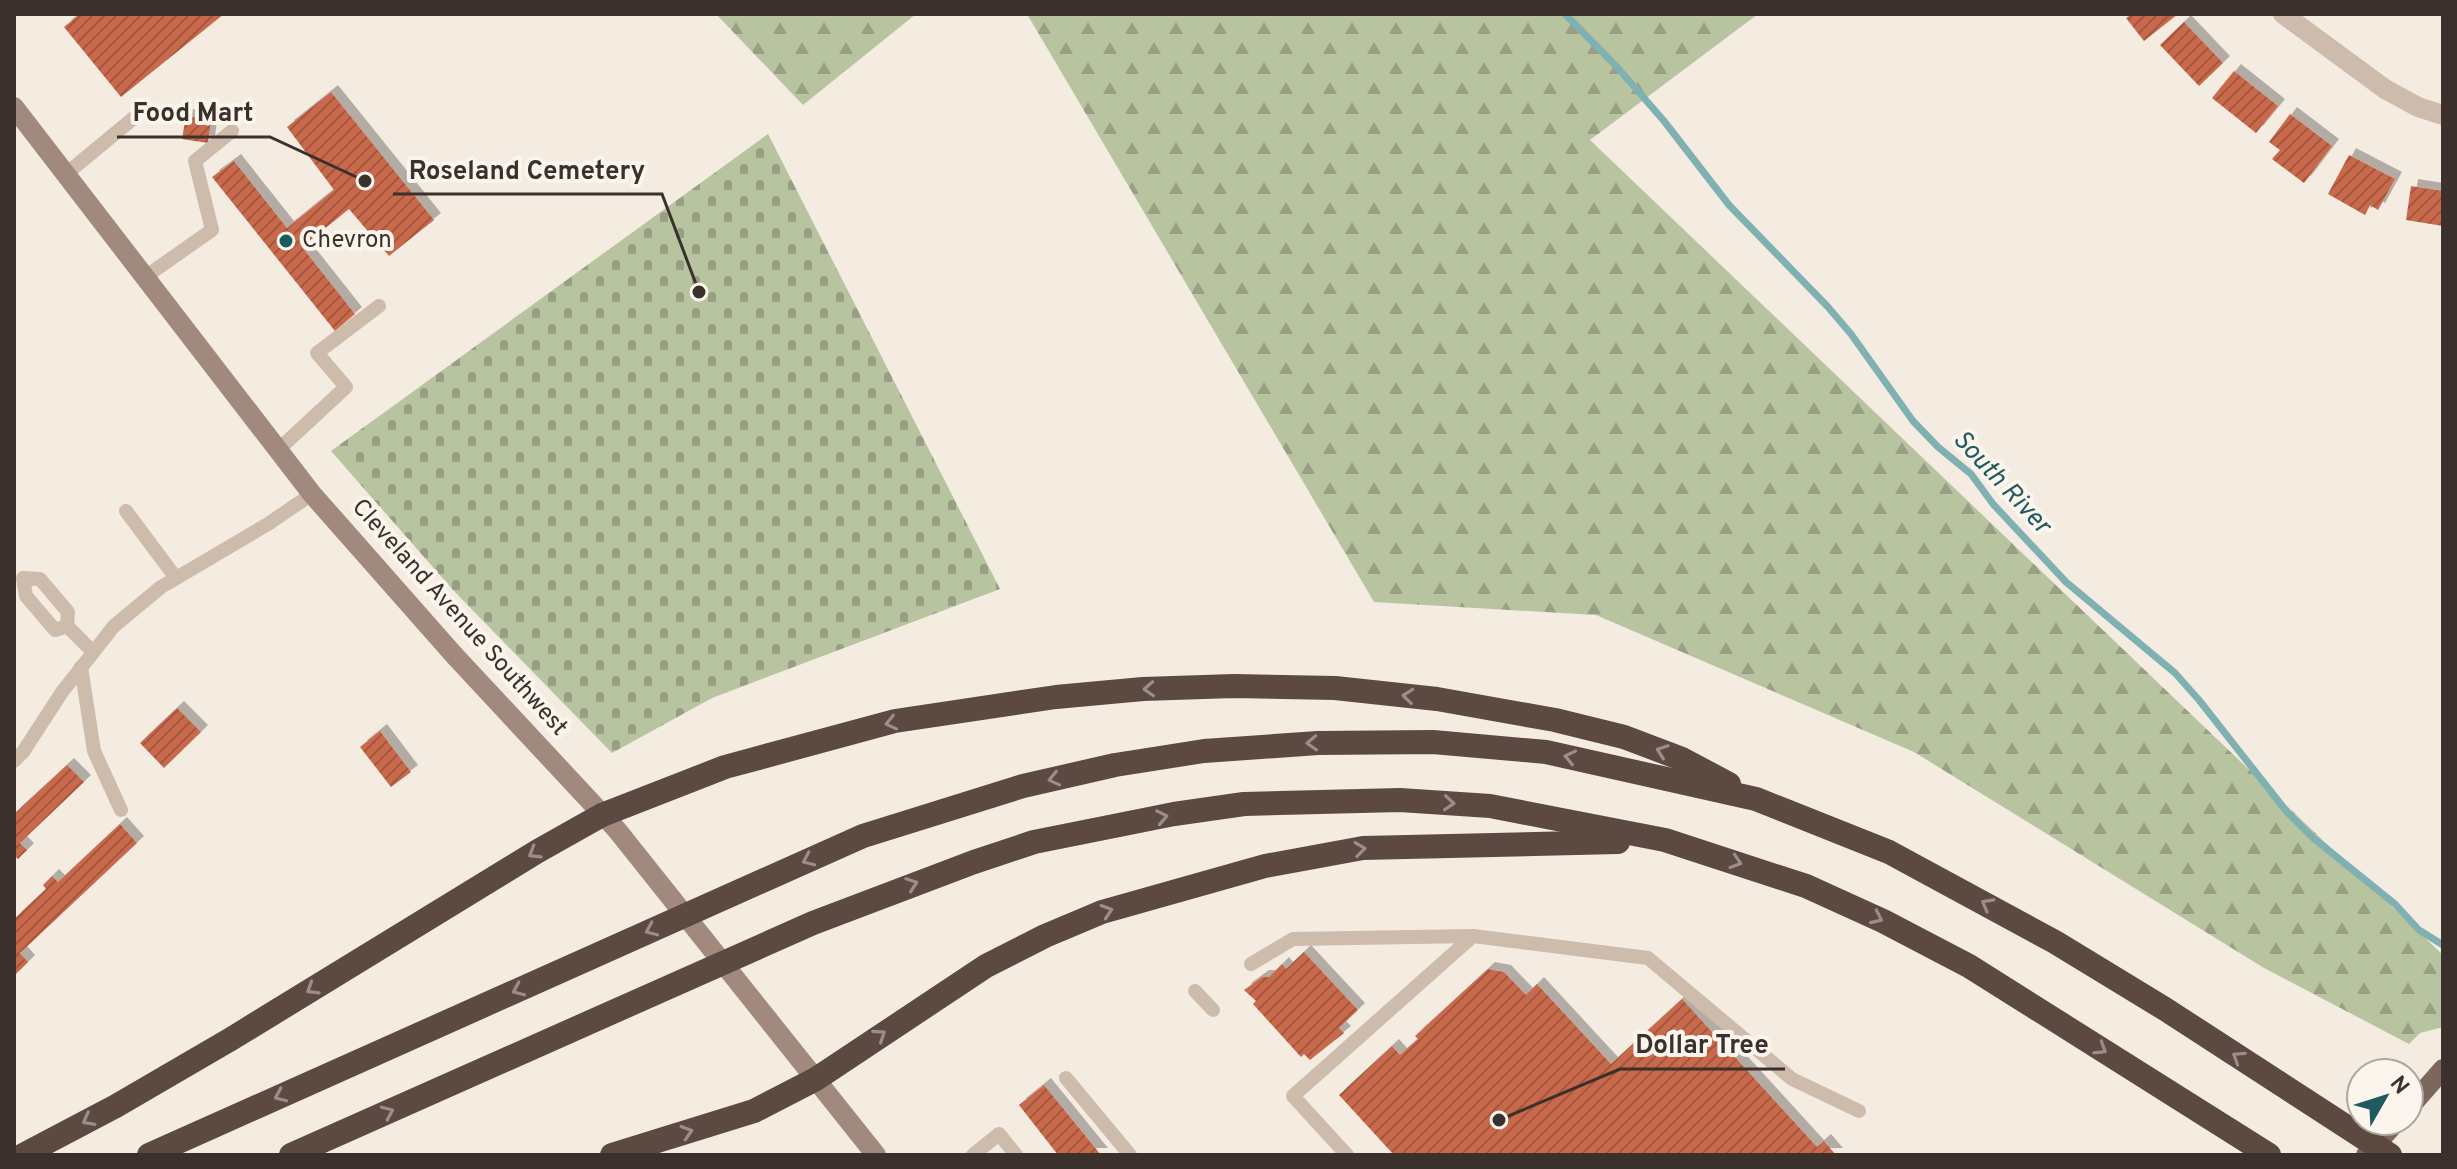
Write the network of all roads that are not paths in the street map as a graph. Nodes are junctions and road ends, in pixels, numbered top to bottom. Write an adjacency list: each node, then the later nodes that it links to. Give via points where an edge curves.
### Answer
1 (2283, 14): 3 (street, via 2385,89)
2 (14, 107): 6 (main road, Cleveland Avenue Southwest)
3 (2443, 115)
4 (135, 117): 6 (lane)
5 (232, 131): 7 (lane, via 195,161 212,230)
6 (66, 174): 7 (main road, Cleveland Avenue Southwest)
7 (145, 277): 9 (main road, Cleveland Avenue Southwest)
8 (379, 306): 9 (lane, via 317,353 346,387)
9 (278, 450): 10 (main road, Cleveland Avenue Southwest)
10 (312, 494): 12 (lane); 19 (main road, Cleveland Avenue Southwest)
11 (126, 511): 12 (lane)
12 (176, 578): 14 (lane, via 114,626)
13 (67, 626): 14 (lane)
14 (93, 652): 15 (lane)
15 (81, 667): 16 (lane); 18 (lane, via 94,751)
16 (14, 761)
17 (1756, 799): 19 (highway, one-way to 19, via 1682,759 1624,737 1555,720 1423,697 1234,686 1056,697 895,721 725,767); 33 (highway, one-way to 33, via 1546,752 1433,742 1219,750 1115,765 1023,786 863,836); 42 (highway, one-way to 17, via 2153,1002 1984,902 1889,852)
18 (121, 810)
19 (602, 815): 27 (main road, Cleveland Avenue Southwest); 32 (highway, one-way to 32, via 116,1106)
20 (1665, 840): 27 (highway, one-way to 20, via 986,966 1102,912 1148,898 1265,866 1363,848); 31 (highway, one-way to 31, via 1806,886 1883,921 1969,966); 34 (highway, one-way to 20, via 813,923 1034,842 1244,804 1400,800 1490,806)
21 (1473, 936): 22 (lane, via 1293,939); 29 (lane, via 1648,958 1792,1079); 40 (lane, via 1289,1091)
22 (1251, 964)
23 (1195, 991): 24 (lane)
24 (1213, 1010)
25 (2443, 1069): 28 (main road)
26 (1066, 1078): 39 (lane)
27 (816, 1079): 35 (highway, one-way to 27, via 754,1111); 36 (main road, Cleveland Avenue Southwest)
28 (2425, 1090)
29 (1859, 1111)
30 (2382, 1137): 41 (main road)
31 (2265, 1152)
32 (23, 1155)
33 (149, 1155)
34 (291, 1155)
35 (612, 1155)
36 (876, 1155)
37 (973, 1155): 38 (lane, via 999,1134)
38 (1016, 1155)
39 (1130, 1155)
40 (1347, 1155)
41 (2366, 1155)
42 (2390, 1155)

